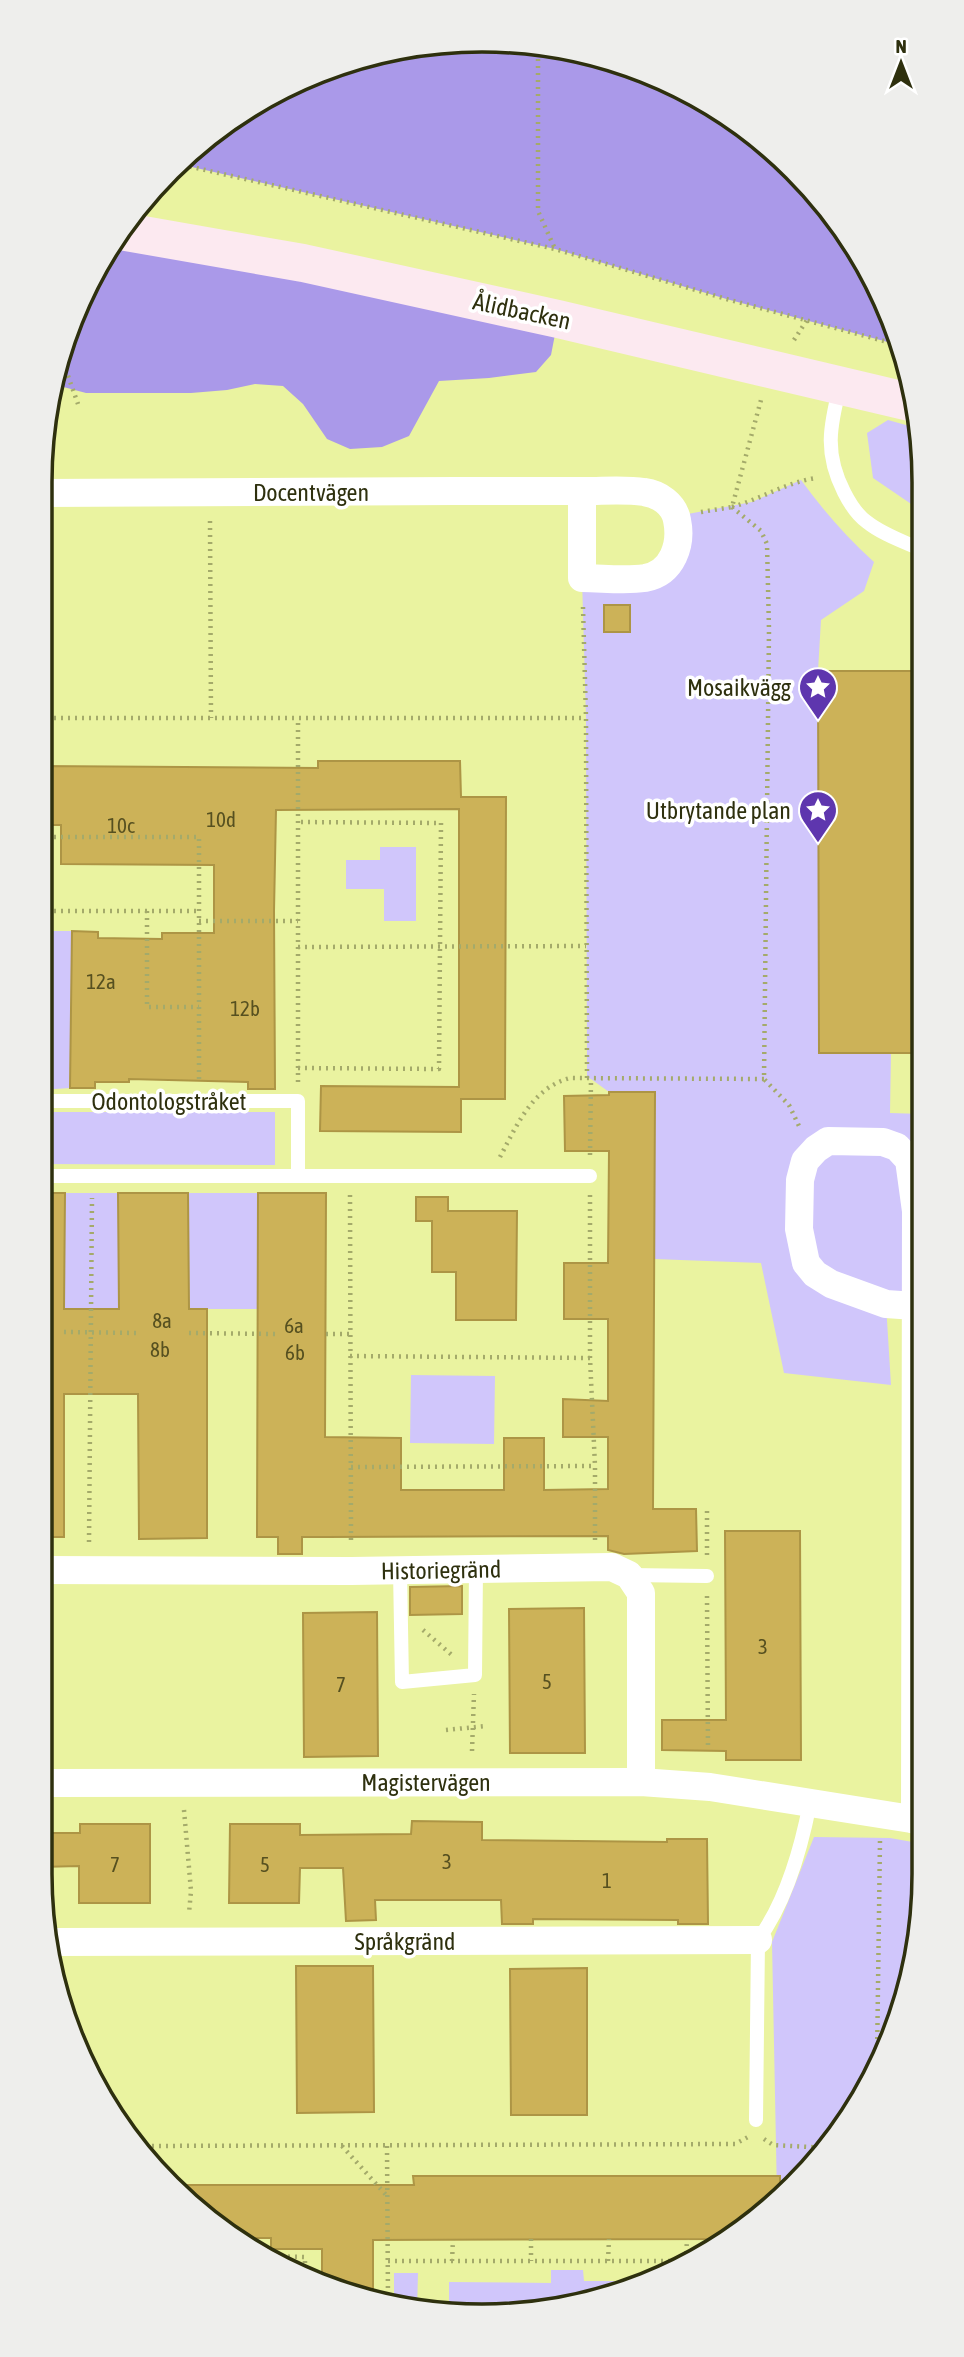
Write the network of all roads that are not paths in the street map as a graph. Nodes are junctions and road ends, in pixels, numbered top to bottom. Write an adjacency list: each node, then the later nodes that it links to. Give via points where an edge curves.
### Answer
1 (132, 233): 2 (main road, Ålidbacken, via 303,263)
2 (840, 384): 3 (main road, Ålidbacken); 6 (lane, via 830,426 835,475 865,521)
3 (903, 400)
4 (582, 491): 4 (street, Docentvägen, via 582,578 647,578 671,561 680,534 670,505 642,491); 5 (street, Docentvägen)
5 (52, 493)
6 (912, 546)
7 (52, 1101): 9 (lane, Odontologstråket, via 298,1101)
8 (52, 1176): 9 (lane)
9 (298, 1176): 10 (lane)
10 (590, 1176)
11 (912, 1182): 12 (street, via 909,1160 897,1147 883,1142 828,1141 805,1161 799,1189 799,1229 806,1263 815,1274 886,1304)
12 (912, 1306)
13 (477, 1569): 15 (street, Historiegränd); 15 (lane, via 475,1675 402,1682); 16 (street, Historiegränd, via 595,1566)
14 (52, 1570): 15 (street, Historiegränd)
15 (400, 1570)
16 (629, 1575): 17 (lane); 18 (street, via 641,1593)
17 (707, 1576)
18 (641, 1782): 19 (street, Magistervägen); 20 (street, Magistervägen, via 710,1787)
19 (52, 1783)
20 (810, 1803): 21 (street, Magistervägen); 22 (lane, via 788,1882)
21 (912, 1820)
22 (758, 1940): 23 (street, Språkgränd); 24 (lane)
23 (58, 1942)
24 (755, 2125)

